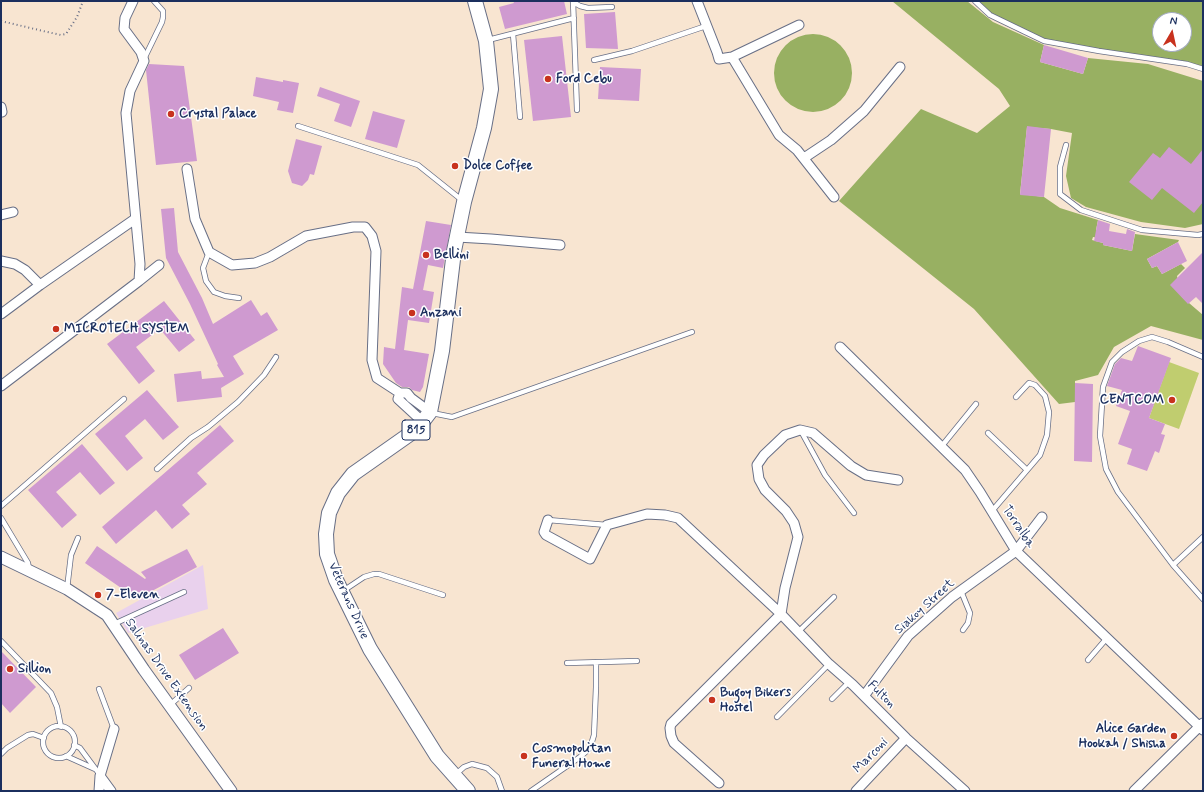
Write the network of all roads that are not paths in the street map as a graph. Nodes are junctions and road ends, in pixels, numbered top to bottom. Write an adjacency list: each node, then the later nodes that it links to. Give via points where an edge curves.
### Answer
1 (133, 1): 15 (street, via 125,18 124,29 141,52)
2 (154, 1): 15 (lane, via 163,11 163,17)
3 (573, 1): 7 (lane, via 588,8); 8 (lane)
4 (697, 1): 10 (street)
5 (975, 1): 17 (lane, via 990,15 1044,41 1187,64)
6 (474, 2): 12 (main road, 815)
7 (612, 7)
8 (574, 18): 11 (lane); 18 (lane)
9 (799, 25): 13 (street)
10 (706, 26): 13 (street, via 719,59); 14 (lane, via 632,51)
11 (513, 34): 12 (lane); 19 (lane)
12 (486, 41): 25 (main road, 815, via 491,89 484,128)
13 (732, 57): 22 (street, via 779,135)
14 (594, 60)
15 (144, 61): 28 (street, via 130,91 126,113)
16 (900, 67): 22 (street, via 864,111 831,140)
17 (1203, 69)
18 (577, 110)
19 (520, 116)
20 (298, 126): 25 (lane, via 418,165)
21 (1066, 145): 29 (lane, via 1060,167 1060,194 1081,210 1142,230)
22 (804, 158): 24 (street)
23 (187, 169): 32 (street, via 195,219)
24 (834, 198)
25 (464, 202): 30 (main road, 815)
26 (13, 212): 27 (street)
27 (1, 215)
28 (135, 219): 35 (street, via 140,264); 36 (street)
29 (1203, 234)
30 (457, 237): 31 (street); 47 (main road, 815, via 442,351)
31 (560, 245)
32 (209, 252): 37 (lane, via 203,268 206,281 214,292); 47 (street, via 232,265 255,262 270,257 306,236 353,226 365,227 372,236 376,251 372,360 378,378 400,392 398,399)
33 (1, 261): 36 (street, via 15,264 25,270)
34 (158, 265): 35 (street)
35 (139, 281): 43 (street)
36 (40, 285): 38 (street)
37 (239, 298)
38 (1, 314)
39 (692, 332): 47 (lane, via 452,417)
40 (840, 347): 50 (street, Torralba)
41 (276, 357): 51 (lane, via 264,375 238,402 191,438)
42 (1203, 357): 65 (lane, via 1152,337 1122,352 1112,362 1103,387 1100,436 1106,469 1118,492)
43 (1, 386)
44 (1016, 397): 52 (lane, via 1029,383 1035,385 1045,396 1049,412 1047,435 1040,455)
45 (124, 399): 54 (lane)
46 (976, 404): 50 (lane)
47 (426, 417): 70 (main road, Veterans Drive / 815, via 417,429 353,474 338,493 329,513 326,534 327,554)
48 (800, 430): 53 (street, via 813,433 851,466 866,475); 56 (lane, via 825,475); 74 (street, via 785,435 764,455 758,465 759,479 765,490 786,510 794,523 798,537)
49 (988, 433): 52 (lane)
50 (941, 447): 55 (street, Torralba, via 965,470)
51 (157, 469)
52 (1028, 470): 55 (lane)
53 (898, 480)
54 (1, 506)
55 (992, 511): 63 (street, Torralba)
56 (854, 513)
57 (1042, 517): 63 (street, Siakoy Street)
58 (1, 518): 66 (lane, via 28,563)
59 (548, 520): 60 (lane); 60 (street, via 544,532 546,535 590,559)
60 (607, 525): 74 (street, Fulton, via 648,514 678,518)
61 (1203, 537): 65 (lane)
62 (78, 538): 67 (lane, via 71,556)
63 (1016, 551): 68 (street, Siakoy Street); 78 (street, Torralba)
64 (1, 557): 66 (street, Salinas Drive Extension)
65 (1173, 565): 73 (lane)
66 (29, 570): 67 (street, Salinas Drive Extension)
67 (67, 589): 75 (street, Salinas Drive Extension, via 107,615)
68 (962, 591): 76 (lane, via 970,612 968,623); 88 (street, Siakoy Street, via 908,636)
69 (184, 592): 75 (lane)
70 (342, 592): 71 (lane, via 364,577 379,574); 101 (main road, Veterans Drive / 815, via 370,649 436,756)
71 (442, 595)
72 (834, 597): 77 (lane)
73 (1203, 599)
74 (781, 614): 77 (street, Fulton); 102 (street, via 671,724 670,734 674,743)
75 (114, 624): 90 (street, Salinas Drive Extension)
76 (963, 630)
77 (798, 632): 84 (street, Fulton)
78 (1107, 638): 80 (lane); 92 (street, Torralba)
79 (1, 642): 93 (lane, via 51,693)
80 (1088, 660)
81 (637, 661): 82 (lane)
82 (596, 662): 83 (lane); 108 (lane, via 594,735 590,748)
83 (567, 663)
84 (829, 664): 85 (street, Fulton); 91 (lane)
85 (849, 682): 88 (street, Fulton); 89 (lane)
86 (189, 688): 90 (lane)
87 (99, 689): 94 (lane)
88 (864, 696): 96 (street, Fulton)
89 (832, 699)
90 (170, 705): 105 (street, Salinas Drive Extension)
91 (777, 717)
92 (1202, 726): 111 (street)
93 (61, 727): 95 (lane, via 52,728); 97 (lane, via 73,735)
94 (114, 729): 100 (street)
95 (44, 738): 98 (lane, via 33,734); 99 (lane, via 44,747 49,754 57,758)
96 (906, 738): 109 (street, Marconi); 110 (street, Fulton)
97 (74, 745): 99 (lane, via 73,750); 100 (lane, via 80,748)
98 (1, 754)
99 (66, 756): 100 (lane)
100 (97, 772): 103 (street); 104 (street)
101 (454, 776): 106 (main road, Veterans Drive / 815); 107 (lane, via 472,764 486,768 497,777)
102 (719, 783)
103 (99, 791)
104 (111, 791)
105 (231, 791)
106 (468, 791)
107 (502, 791)
108 (531, 791)
109 (856, 791)
110 (963, 791)
111 (1134, 791)

